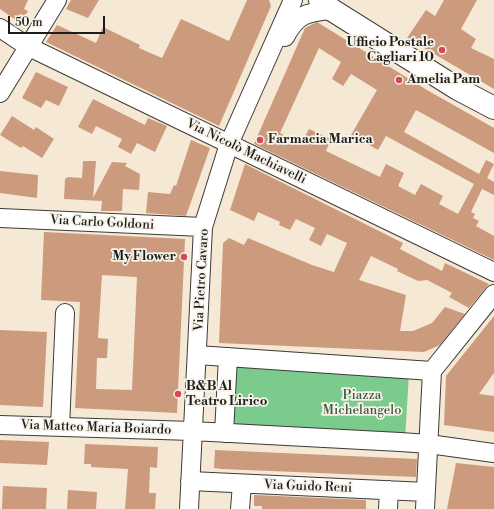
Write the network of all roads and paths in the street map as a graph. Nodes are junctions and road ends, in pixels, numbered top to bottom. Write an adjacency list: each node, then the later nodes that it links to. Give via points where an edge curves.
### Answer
1 (57, 0): 6 (street)
2 (293, 0): 5 (street, Via Pietro Cavaro)
3 (326, 5): 5 (street, Via Pietro Cavaro, via 306,14 291,26 284,40); 8 (main road)
4 (0, 28): 6 (street, Via Nicolò Machiavelli)
5 (273, 45): 9 (street, Via Pietro Cavaro)
6 (27, 46): 7 (street); 9 (street, Via Nicolò Machiavelli)
7 (0, 93)
8 (494, 108)
9 (229, 144): 11 (street, Via Pietro Cavaro); 12 (street, Via Nicolò Machiavelli)
10 (0, 218): 11 (street, Via Carlo Goldoni)
11 (204, 227): 15 (street, Via Pietro Cavaro)
12 (494, 272)
13 (494, 294): 17 (street)
14 (65, 313): 19 (street)
15 (197, 355): 16 (street); 20 (street, Via Pietro Cavaro)
16 (228, 357): 17 (street); 21 (street)
17 (432, 371): 22 (street)
18 (0, 425): 19 (street, Via Matteo Maria Boiardo)
19 (60, 427): 20 (street, Via Matteo Maria Boiardo)
20 (192, 431): 21 (street); 24 (street, Via Pietro Cavaro)
21 (224, 433): 22 (street)
22 (429, 444): 23 (street); 27 (street)
23 (494, 453)
24 (190, 481): 25 (street, Via Guido Reni); 28 (street, Via Pietro Cavaro)
25 (242, 484): 26 (street, Via Guido Reni); 29 (street)
26 (389, 490): 27 (street, Via Guido Reni); 30 (street)
27 (426, 500)
28 (189, 509)
29 (240, 509)
30 (388, 509)

